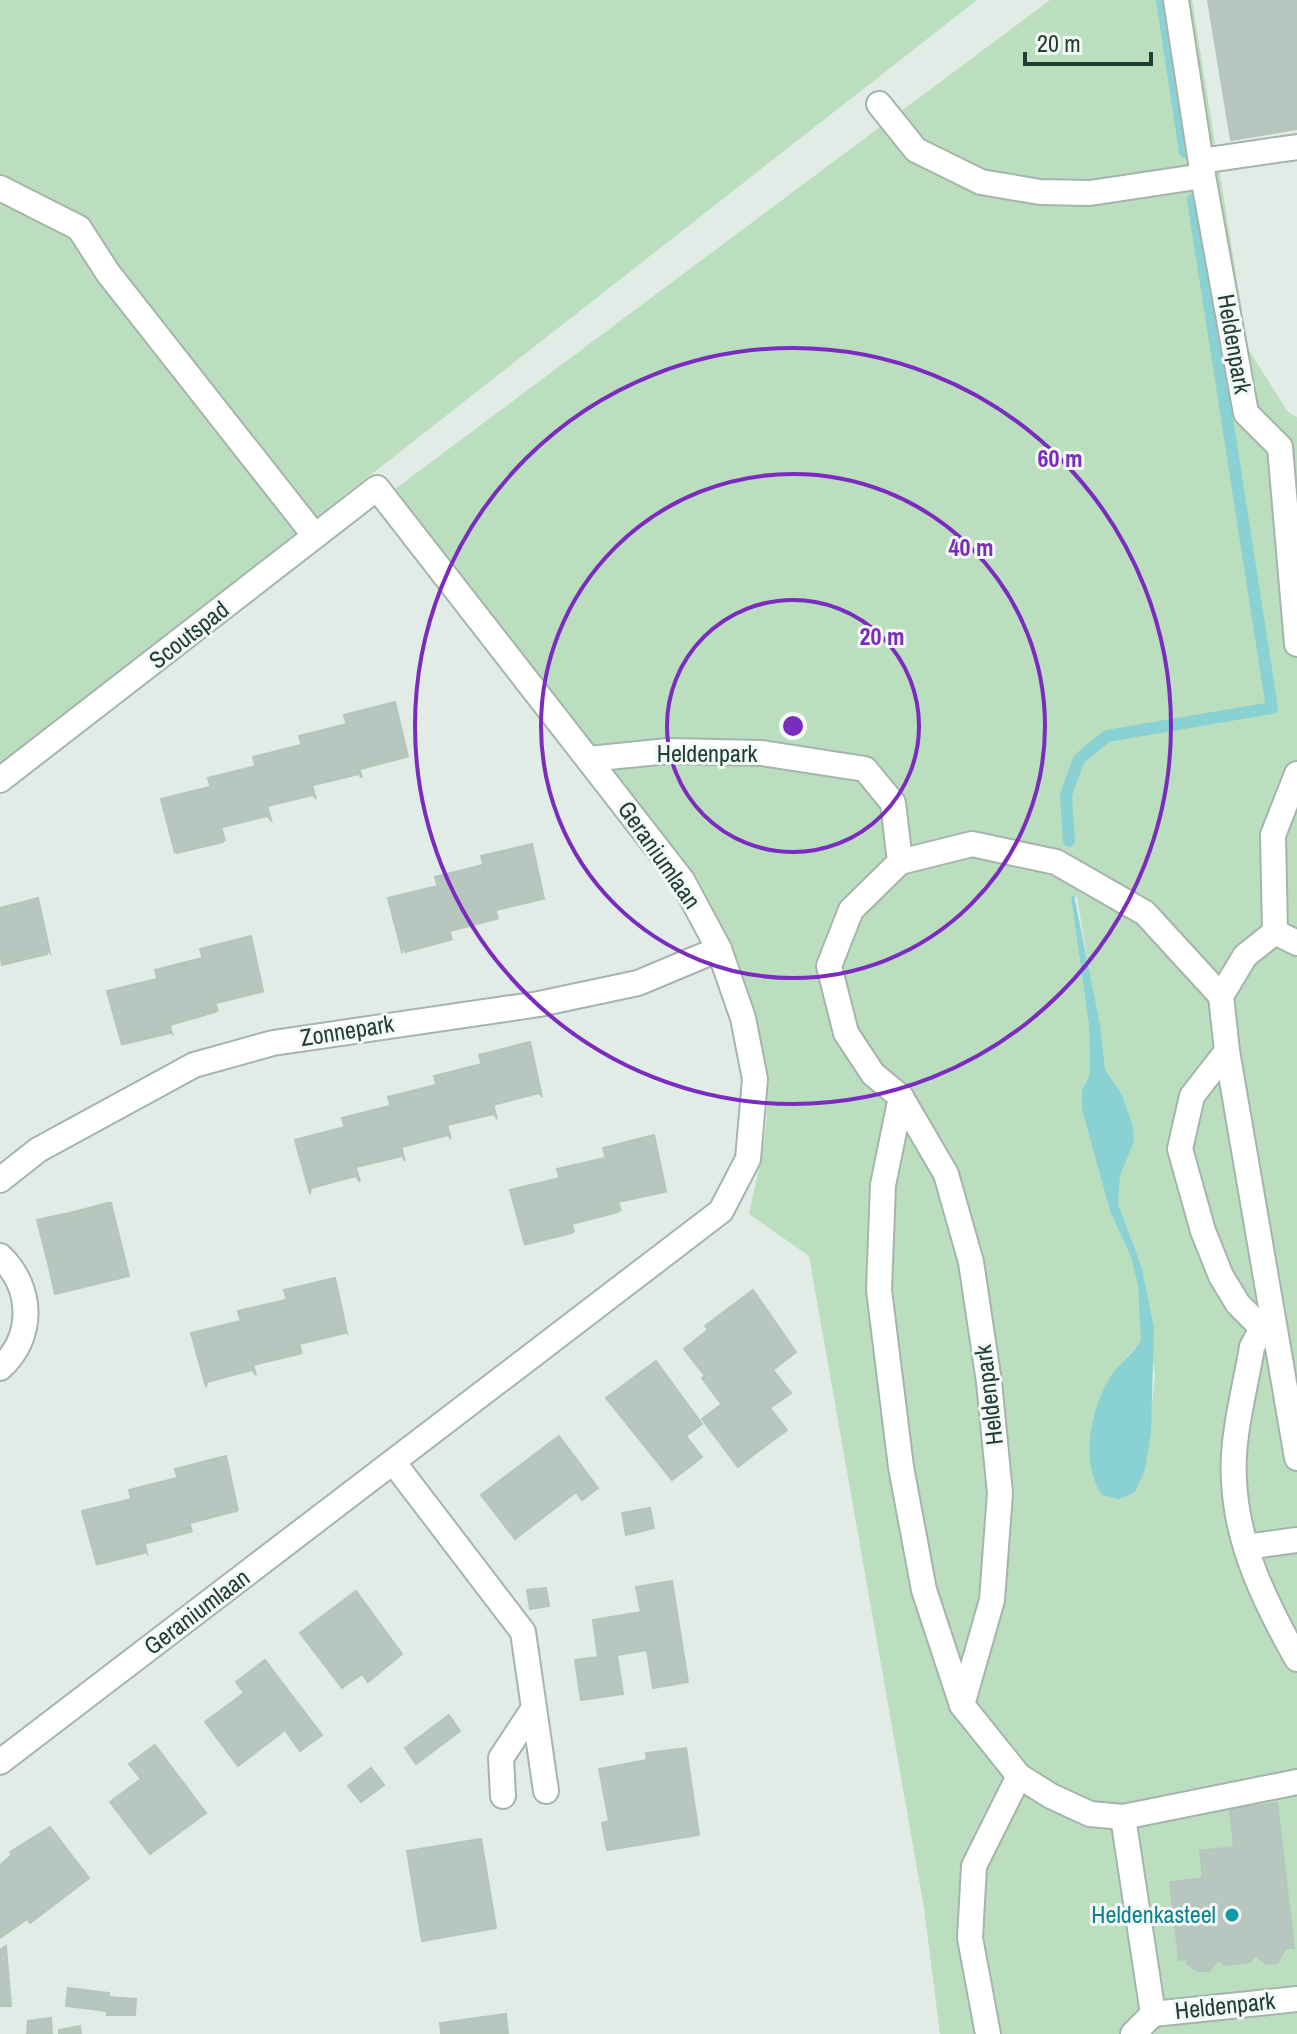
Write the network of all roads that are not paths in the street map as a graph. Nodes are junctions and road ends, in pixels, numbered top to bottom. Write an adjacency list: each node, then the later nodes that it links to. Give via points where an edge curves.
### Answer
1 (1176, 0): 4 (street, Heldenpark)
2 (879, 104): 4 (street, via 916,150 981,182 1040,192 1090,193)
3 (1297, 147): 4 (street)
4 (1202, 168): 8 (street, Heldenpark, via 1246,413 1280,447)
5 (0, 188): 7 (street, via 79,228 108,273)
6 (377, 488): 7 (street, Scoutspad); 9 (street, Geraniumlaan)
7 (315, 536): 11 (street, Scoutspad)
8 (1297, 644)
9 (589, 759): 12 (street, Heldenpark, via 668,751 762,753 865,769 893,803); 15 (street, Geraniumlaan, via 682,880)
10 (1297, 774): 13 (street, via 1273,835)
11 (0, 780)
12 (900, 862): 16 (street, via 972,844 1056,862 1145,913); 18 (street, Heldenpark, via 851,910 829,966 846,1033 873,1074)
13 (1275, 932): 14 (street); 16 (street, via 1245,956)
14 (1297, 943)
15 (719, 949): 19 (street, Zonnepark, via 638,983 539,1004 273,1043 194,1065 38,1150); 23 (street, Geraniumlaan, via 743,1018 755,1079 748,1159 721,1211)
16 (1221, 996): 17 (street)
17 (1227, 1051): 22 (street); 25 (street, via 1192,1096 1180,1149 1221,1276 1262,1328 1252,1347 1234,1480)
18 (901, 1097): 27 (street, via 883,1185 879,1290 901,1467 924,1590); 27 (street, Heldenpark, via 946,1174 971,1262 999,1479 992,1600)
19 (0, 1180)
20 (0, 1256): 21 (street, via 24,1289 27,1314 22,1337)
21 (0, 1368)
22 (1297, 1458)
23 (394, 1463): 28 (street, via 523,1632); 29 (street, Geraniumlaan)
24 (1297, 1540): 25 (street)
25 (1246, 1547): 26 (street, via 1264,1601)
26 (1297, 1659)
27 (962, 1705): 30 (street)
28 (532, 1711): 32 (street); 33 (street, via 501,1758)
29 (0, 1762)
30 (1019, 1776): 34 (street, via 1090,1814); 37 (street, via 974,1866 970,1938)
31 (1297, 1782): 34 (street)
32 (546, 1791)
33 (503, 1796)
34 (1123, 1817): 36 (street, Heldenpark)
35 (1297, 1999): 36 (street, Heldenpark)
36 (1153, 2014): 38 (street, Heldenpark)
37 (988, 2034)
38 (1133, 2034)

